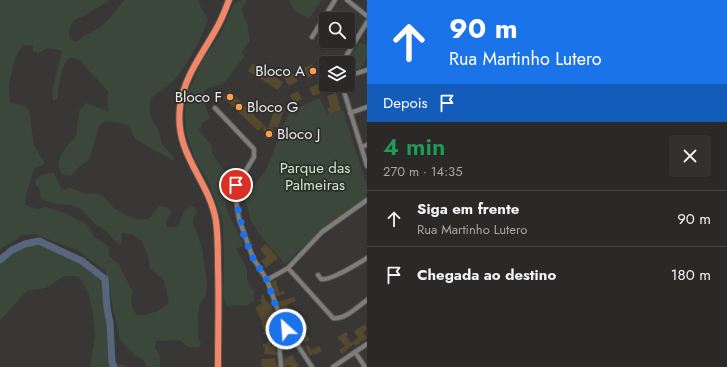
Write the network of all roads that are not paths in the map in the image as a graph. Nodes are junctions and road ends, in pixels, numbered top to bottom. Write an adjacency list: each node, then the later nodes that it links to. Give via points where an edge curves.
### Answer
1 (228, 0): 26 (highway, via 215,31 191,72 180,108 182,139 187,156 216,220)
2 (335, 0): 6 (street)
3 (347, 0): 4 (street)
4 (367, 16)
5 (367, 22): 7 (street)
6 (312, 37)
7 (346, 56)
8 (367, 70): 9 (street)
9 (355, 74)
10 (344, 92): 13 (street)
11 (367, 107): 13 (street)
12 (215, 108): 21 (street, via 254,149 254,156 236,185 236,200 244,236 253,258)
13 (350, 112): 15 (street)
14 (367, 145): 15 (street)
15 (361, 147): 16 (street)
16 (367, 166)
17 (367, 200): 19 (street, via 322,232)
18 (367, 258): 20 (street, via 326,279 320,279)
19 (288, 268): 21 (street); 22 (street, via 333,318 343,317)
20 (318, 275)
21 (267, 280): 23 (street)
22 (367, 300)
23 (286, 329): 27 (street, via 279,340); 28 (street)
24 (367, 344): 25 (street)
25 (355, 352): 29 (street); 30 (street)
26 (218, 367)
27 (281, 367)
28 (312, 367)
29 (333, 367)
30 (365, 367)

